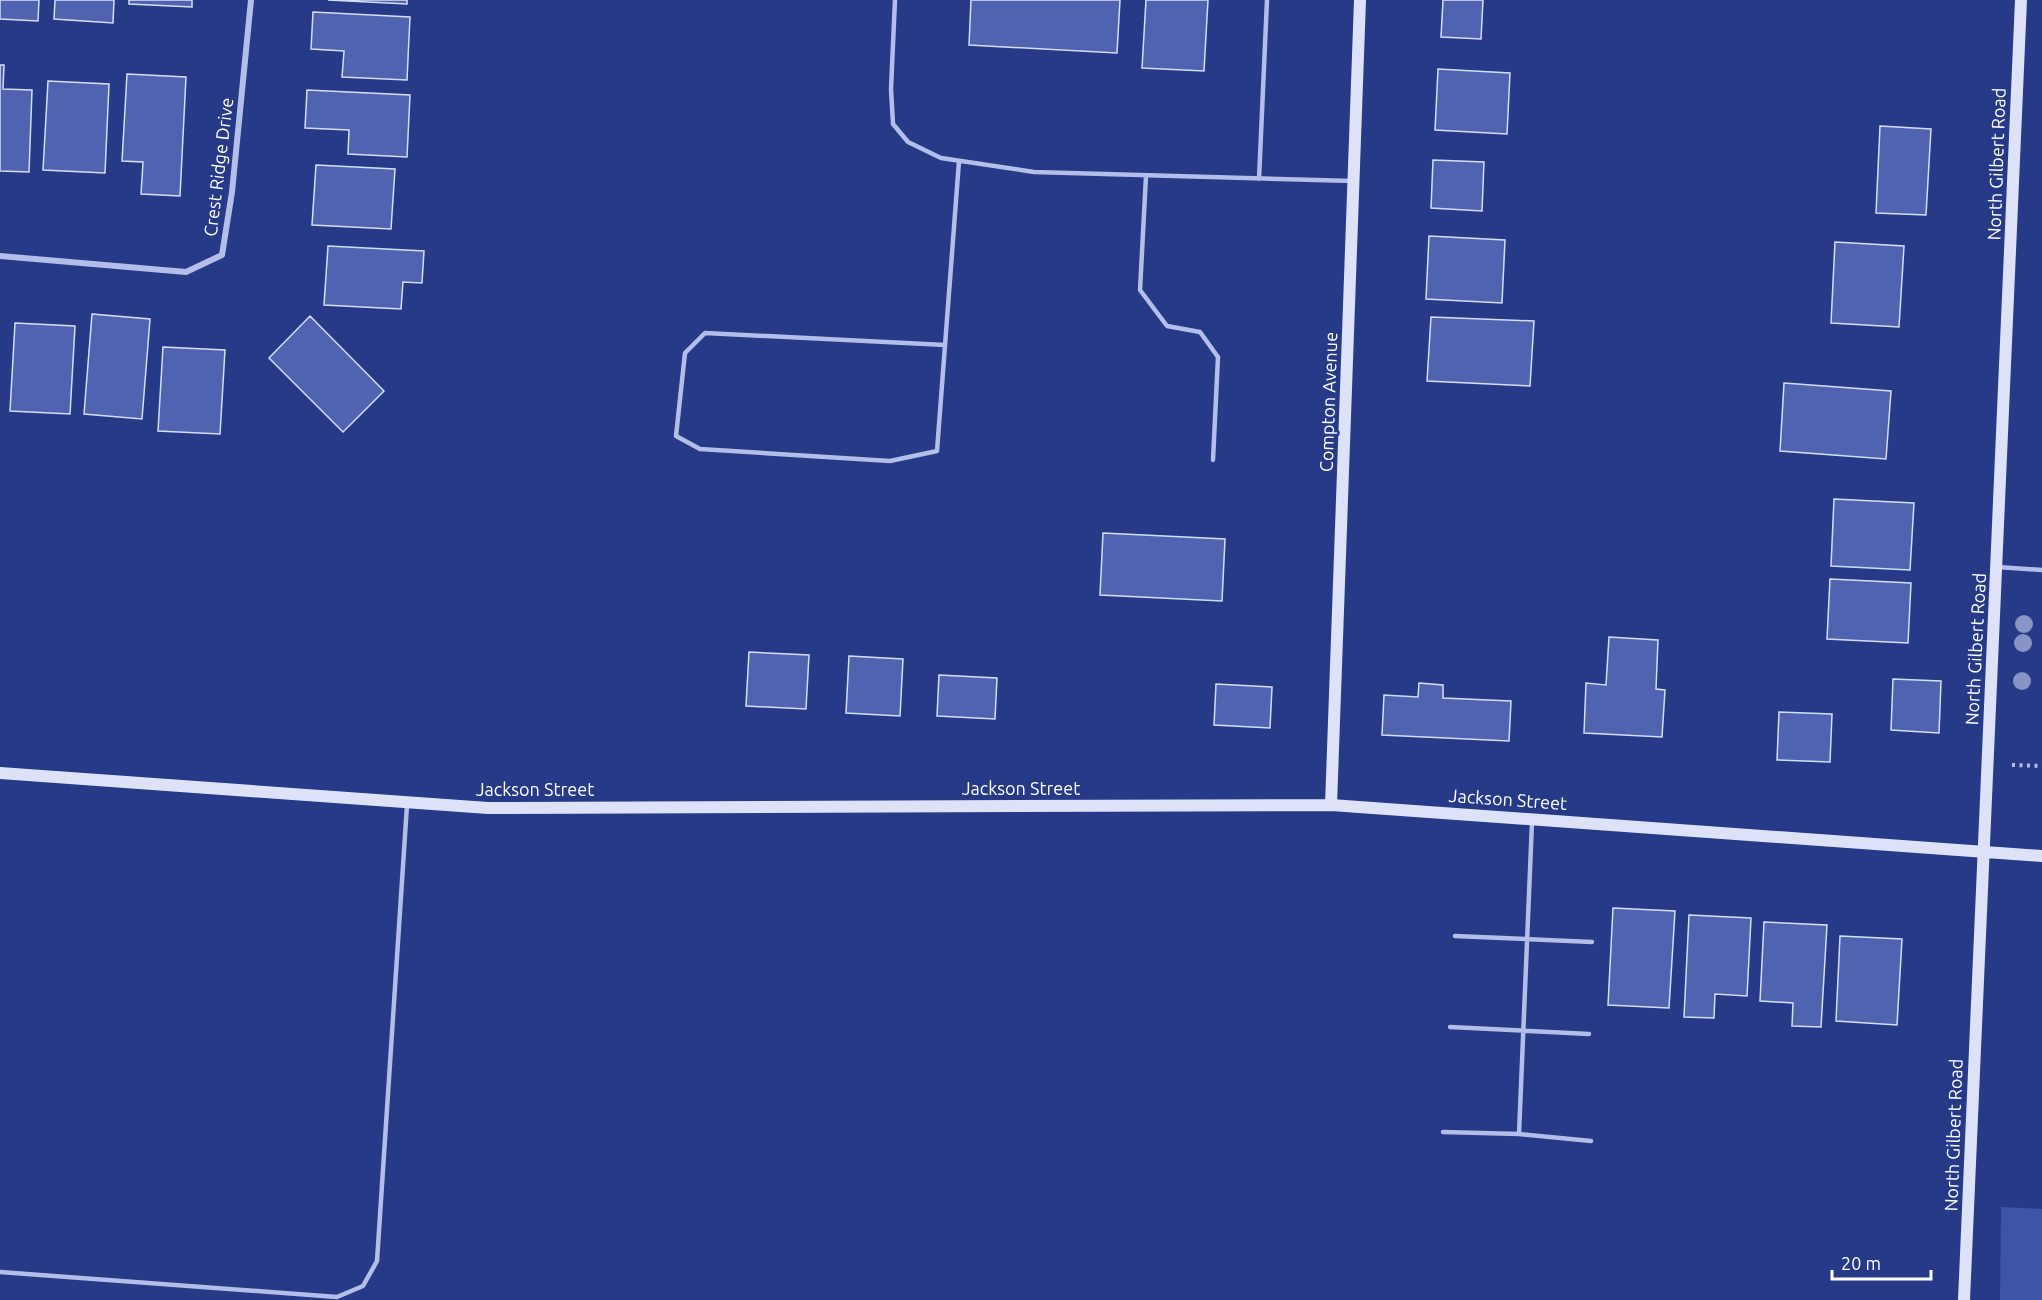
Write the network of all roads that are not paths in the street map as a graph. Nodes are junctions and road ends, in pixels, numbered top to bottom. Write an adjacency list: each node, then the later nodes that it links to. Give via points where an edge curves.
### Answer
1 (251, 0): 10 (street, Crest Ridge Drive, via 222,255 186,272)
2 (895, 0): 6 (lane, via 893,124 908,142 941,158)
3 (1267, 0): 8 (lane)
4 (1360, 0): 9 (street, Compton Avenue)
5 (2021, 0): 13 (street, North Gilbert Road)
6 (959, 161): 7 (lane, via 1034,172); 11 (lane)
7 (1146, 176): 8 (lane); 12 (lane, via 1140,290 1167,326 1200,332 1218,357)
8 (1259, 179): 9 (lane)
9 (1354, 181): 17 (street, Compton Avenue)
10 (0, 256)
11 (945, 345): 11 (lane, via 937,451 890,461 700,449 676,436 685,353 705,333)
12 (1213, 460)
13 (1996, 567): 14 (lane); 19 (street, North Gilbert Road)
14 (2042, 570)
15 (0, 773): 16 (street, Jackson Street)
16 (407, 802): 17 (street, Jackson Street, via 488,808); 30 (lane, via 377,1262 363,1287 337,1297)
17 (1331, 804): 18 (street, Jackson Street)
18 (1533, 819): 19 (street, Jackson Street); 22 (lane)
19 (1983, 851): 20 (street, Jackson Street); 31 (street, North Gilbert Road)
20 (2042, 856)
21 (1455, 936): 22 (lane)
22 (1526, 940): 23 (lane); 25 (lane)
23 (1592, 942)
24 (1450, 1027): 25 (lane)
25 (1523, 1031): 26 (lane); 28 (lane)
26 (1589, 1034)
27 (1443, 1132): 28 (lane)
28 (1519, 1134): 29 (lane)
29 (1591, 1141)
30 (0, 1272)
31 (1964, 1300)

